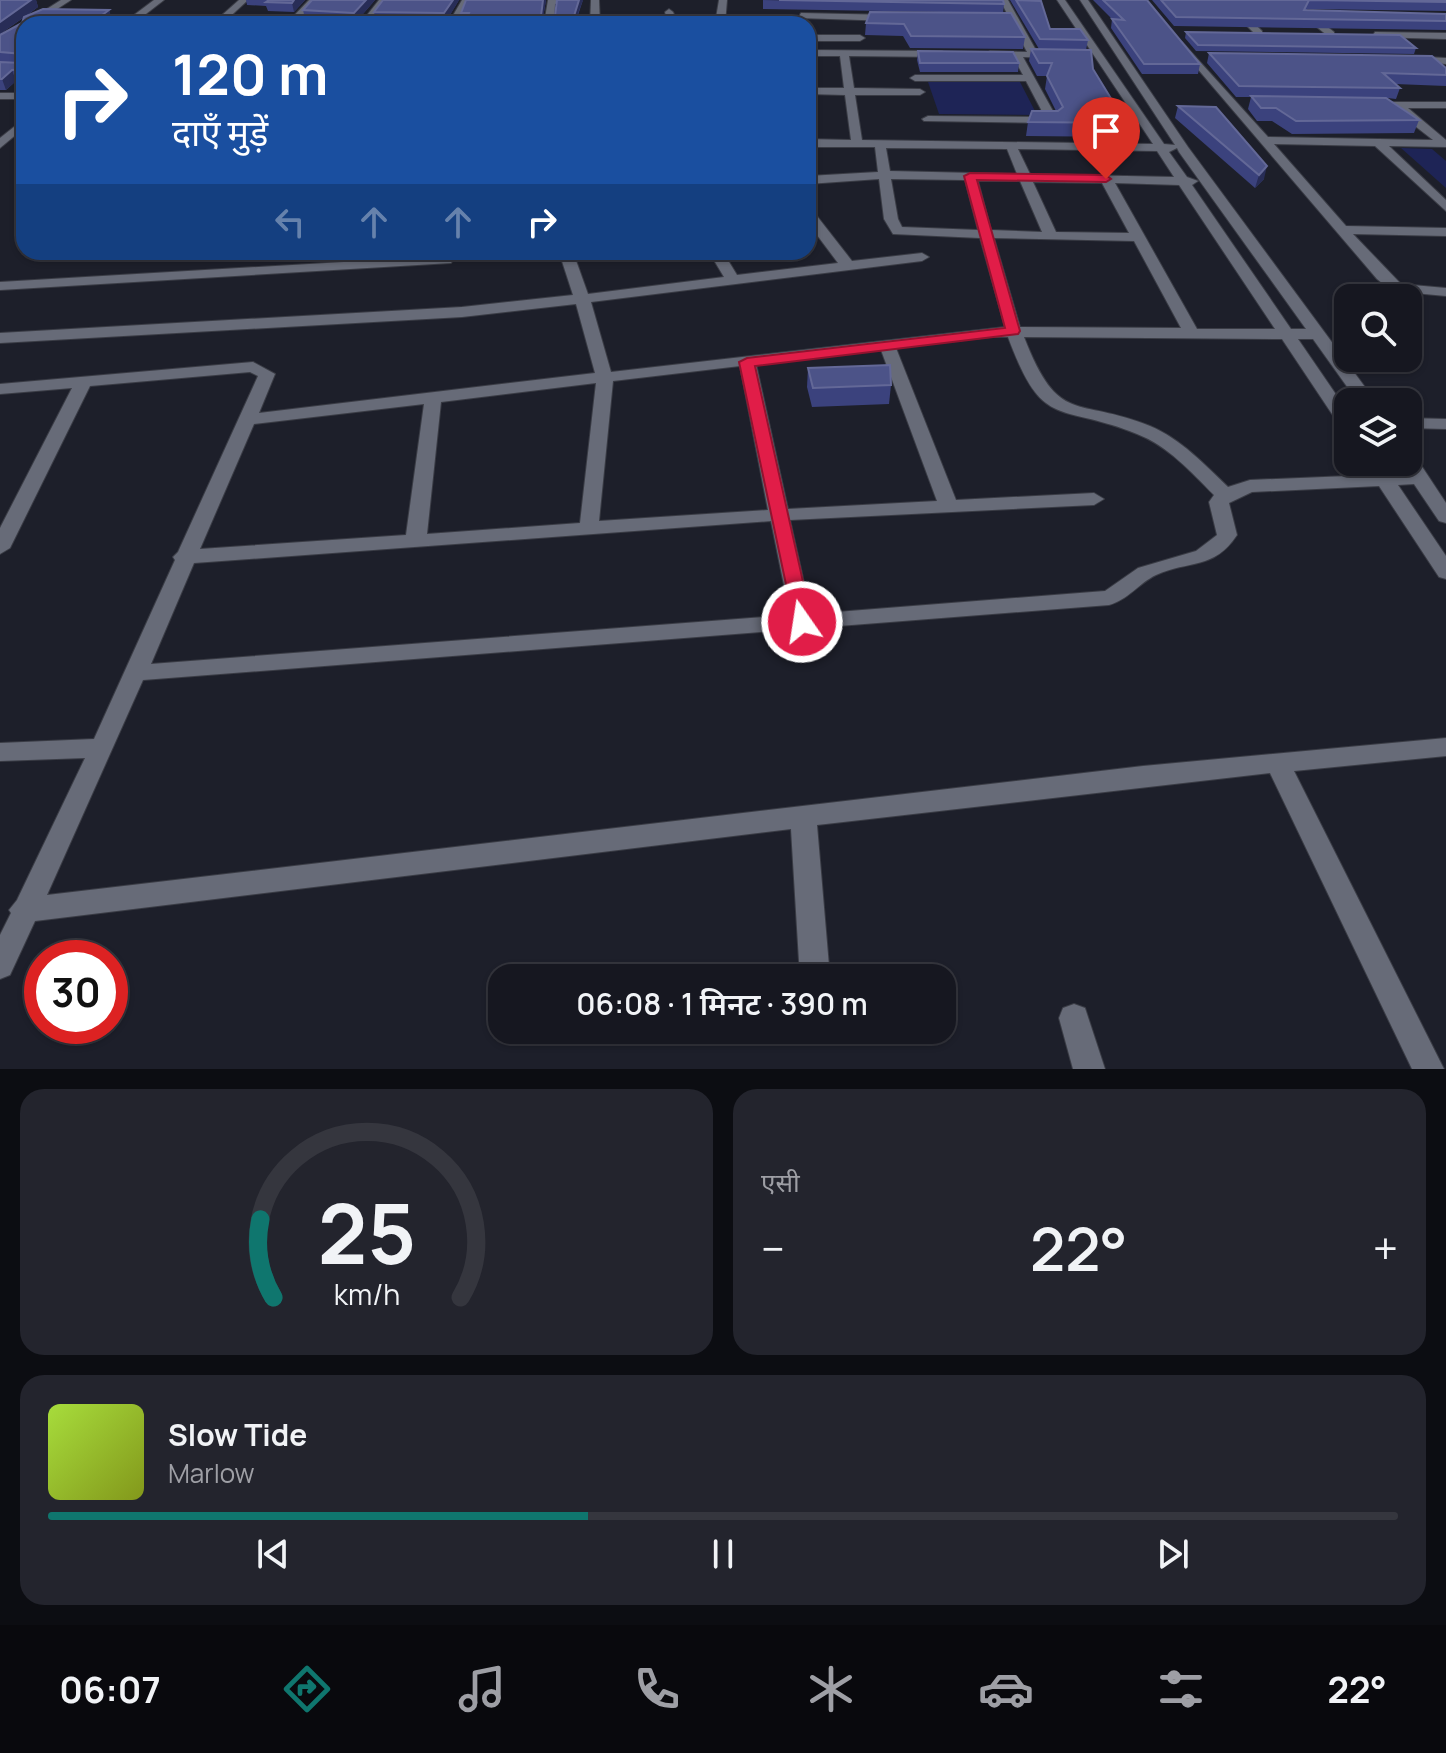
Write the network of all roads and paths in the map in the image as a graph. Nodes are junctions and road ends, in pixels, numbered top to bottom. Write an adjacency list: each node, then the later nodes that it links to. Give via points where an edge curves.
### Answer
1 (67, 0): 16 (street)
2 (160, 0): 17 (street)
3 (244, 0): 18 (street)
4 (314, 0): 19 (street)
5 (567, 0): 20 (street, via 550,3)
6 (1004, 0): 26 (street)
7 (1061, 0): 53 (street)
8 (1084, 0): 54 (street)
9 (1225, 0): 30 (street)
10 (1234, 0): 11 (street)
11 (1248, 0)
12 (1305, 1): 14 (street, via 1290,1)
13 (669, 12): 21 (street)
14 (1307, 15): 15 (street); 34 (street)
15 (1323, 15)
16 (41, 16)
17 (138, 16)
18 (226, 16)
19 (299, 16)
20 (549, 16)
21 (670, 16)
22 (816, 16): 23 (street)
23 (856, 17): 24 (street); 39 (street)
24 (904, 18)
25 (1000, 19): 26 (street)
26 (1016, 19): 42 (street)
27 (16, 31): 31 (street)
28 (1171, 32): 55 (street)
29 (1244, 33): 30 (street)
30 (1259, 33): 32 (street)
31 (12, 34)
32 (1273, 34)
33 (1316, 34): 34 (street)
34 (1331, 34): 35 (street)
35 (1345, 34)
36 (1359, 35): 37 (street)
37 (1446, 36)
38 (816, 38): 39 (street)
39 (860, 39): 40 (street); 45 (street)
40 (876, 40)
41 (982, 42): 42 (street)
42 (1028, 42): 50 (street)
43 (816, 53): 44 (street)
44 (844, 53): 45 (street); 62 (street)
45 (863, 53): 46 (street)
46 (908, 53): 47 (street); 59 (street)
47 (955, 54)
48 (970, 54): 49 (street)
49 (1017, 55): 50 (street); 60 (street)
50 (1034, 55): 51 (street)
51 (1066, 55)
52 (1082, 56): 53 (street)
53 (1098, 56): 54 (street); 82 (street)
54 (1122, 57): 83 (street)
55 (1193, 57): 56 (street); 64 (street)
56 (1208, 57)
57 (1397, 59): 58 (street)
58 (1445, 60)
59 (915, 78): 60 (street); 63 (street)
60 (1030, 78): 70 (street)
61 (816, 91): 62 (street)
62 (849, 91): 63 (street); 76 (street)
63 (920, 92): 69 (street)
64 (1233, 103): 65 (street); 72 (street)
65 (1248, 104)
66 (1383, 105): 67 (street)
67 (1398, 105): 68 (street); 79 (street)
68 (1446, 105)
69 (928, 119): 70 (street); 78 (street)
70 (1052, 120): 81 (street)
71 (16, 129): 74 (street, via 0,144)
72 (1265, 140): 73 (street); 93 (street)
73 (1378, 142): 79 (street); 91 (street)
74 (16, 143)
75 (816, 143): 76 (street)
76 (857, 143): 77 (street)
77 (880, 144): 78 (street); 84 (street)
78 (936, 144): 80 (street)
79 (1445, 145)
80 (1011, 146): 81 (street); 86 (street)
81 (1065, 147): 82 (street)
82 (1161, 148): 83 (street); 89 (street)
83 (1183, 149): 90 (street)
84 (884, 175): 85 (street); 87 (street); 95 (street, via 898,231)
85 (970, 176): 86 (street); 95 (street)
86 (1024, 177): 88 (street); 96 (street)
87 (816, 179)
88 (1106, 179): 89 (street); 97 (street)
89 (1182, 181): 90 (street); 109 (street)
90 (1208, 182): 110 (street)
91 (1446, 207)
92 (816, 224): 102 (street)
93 (1343, 230): 94 (street); 105 (street, via 1391,284)
94 (1446, 232)
95 (989, 236): 96 (street); 107 (street)
96 (1051, 236): 97 (street)
97 (1138, 237): 108 (street)
98 (922, 257): 102 (street)
99 (446, 260): 104 (street)
100 (569, 260): 106 (street)
101 (721, 260): 103 (street)
102 (848, 266): 103 (street)
103 (733, 280): 106 (street)
104 (0, 286)
105 (1446, 292)
106 (582, 299): 111 (street, via 462,312); 114 (street)
107 (1013, 331): 108 (street); 112 (street); 127 (street, via 1032,378 1050,401 1166,442)
108 (1192, 334): 109 (street)
109 (1286, 334): 110 (street); 119 (street)
110 (1316, 334): 116 (street)
111 (0, 338)
112 (887, 344): 113 (street); 129 (street)
113 (747, 362): 114 (street); 130 (street)
114 (605, 378): 118 (street); 132 (street)
115 (84, 381): 117 (street); 120 (street, via 253,367 267,374); 134 (street)
116 (1356, 388)
117 (0, 389)
118 (433, 398): 120 (street); 133 (street)
119 (1334, 404)
120 (250, 419): 135 (street)
121 (1422, 423): 122 (street)
122 (1446, 424)
123 (1334, 476): 127 (street, via 1250,486)
124 (1382, 476): 136 (street)
125 (1410, 476): 126 (street)
126 (1420, 478): 131 (street)
127 (1225, 495): 137 (street, via 1219,509 1227,535 1217,548 1146,571 1109,598)
128 (1094, 499): 129 (street)
129 (949, 506): 130 (street)
130 (776, 515): 132 (street); 137 (street)
131 (1446, 517)
132 (589, 527): 133 (street)
133 (416, 538): 135 (street)
134 (0, 548)
135 (183, 557): 138 (street)
136 (1446, 572)
137 (802, 622): 138 (street)
138 (133, 673): 140 (street)
139 (1446, 747): 142 (street)
140 (102, 748): 141 (street); 144 (street)
141 (0, 752)
142 (1278, 764): 143 (street); 149 (street)
143 (803, 816): 144 (street); 145 (street)
144 (23, 910): 146 (street)
145 (814, 964)
146 (0, 966)
147 (1074, 1018): 148 (street)
148 (1089, 1069)
149 (1428, 1069)

